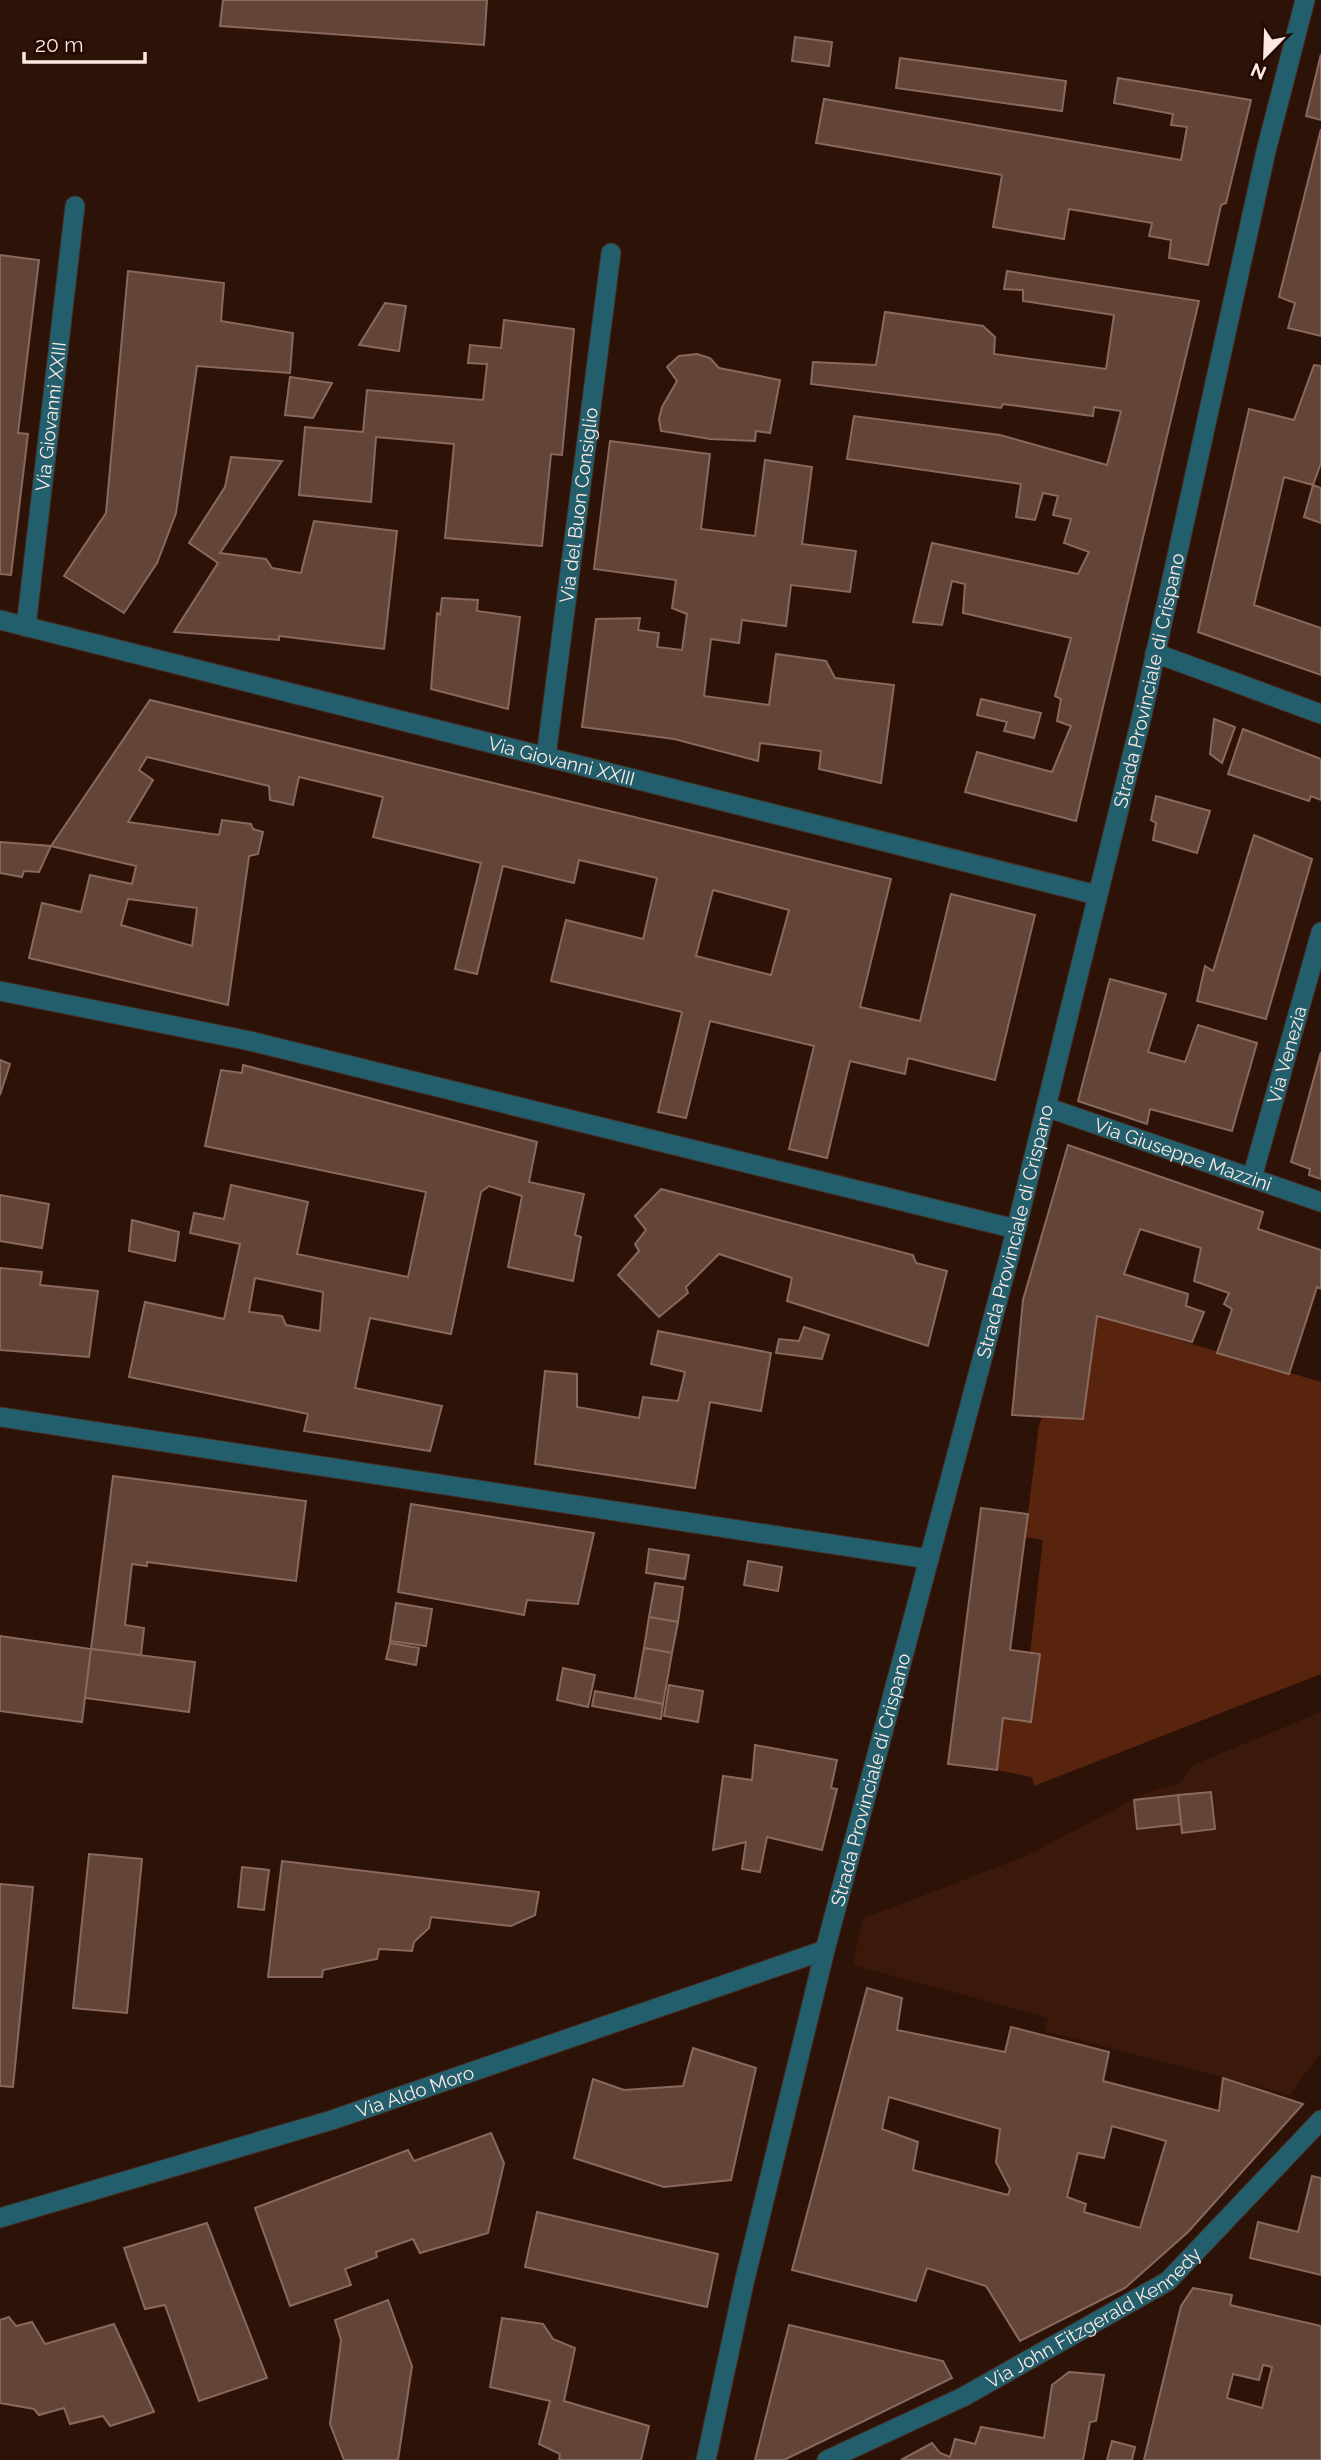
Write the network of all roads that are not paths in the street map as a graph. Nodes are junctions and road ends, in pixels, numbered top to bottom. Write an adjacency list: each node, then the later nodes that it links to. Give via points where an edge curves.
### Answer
1 (1305, 0): 6 (street, Strada Provinciale di Crispano, via 1266,151)
2 (75, 206): 5 (street, Via Giovanni XXIII)
3 (611, 253): 8 (street, Via del Buon Consiglio)
4 (0, 620): 5 (street, Via Giovanni XXIII)
5 (26, 627): 8 (street, Via Giovanni XXIII)
6 (1155, 653): 7 (street); 9 (street, Strada Provinciale di Crispano)
7 (1321, 714)
8 (546, 757): 9 (street, Via Giovanni XXIII)
9 (1097, 895): 12 (street, Strada Provinciale di Crispano)
10 (1321, 932): 13 (street, Via Venezia)
11 (0, 991): 15 (street, via 250,1041)
12 (1046, 1107): 13 (street, Via Giuseppe Mazzini); 15 (street, Strada Provinciale di Crispano)
13 (1252, 1178): 14 (street, Via Giuseppe Mazzini)
14 (1321, 1202)
15 (1016, 1229): 17 (street, Strada Provinciale di Crispano)
16 (0, 1417): 17 (street)
17 (929, 1559): 18 (street, Strada Provinciale di Crispano)
18 (825, 1950): 20 (street, Via Aldo Moro, via 332,2120); 21 (street, Strada Provinciale di Crispano)
19 (1321, 2120): 22 (street, Via John Fitzgerald Kennedy, via 1168,2281 963,2397)
20 (0, 2218)
21 (706, 2460)
22 (827, 2460)

